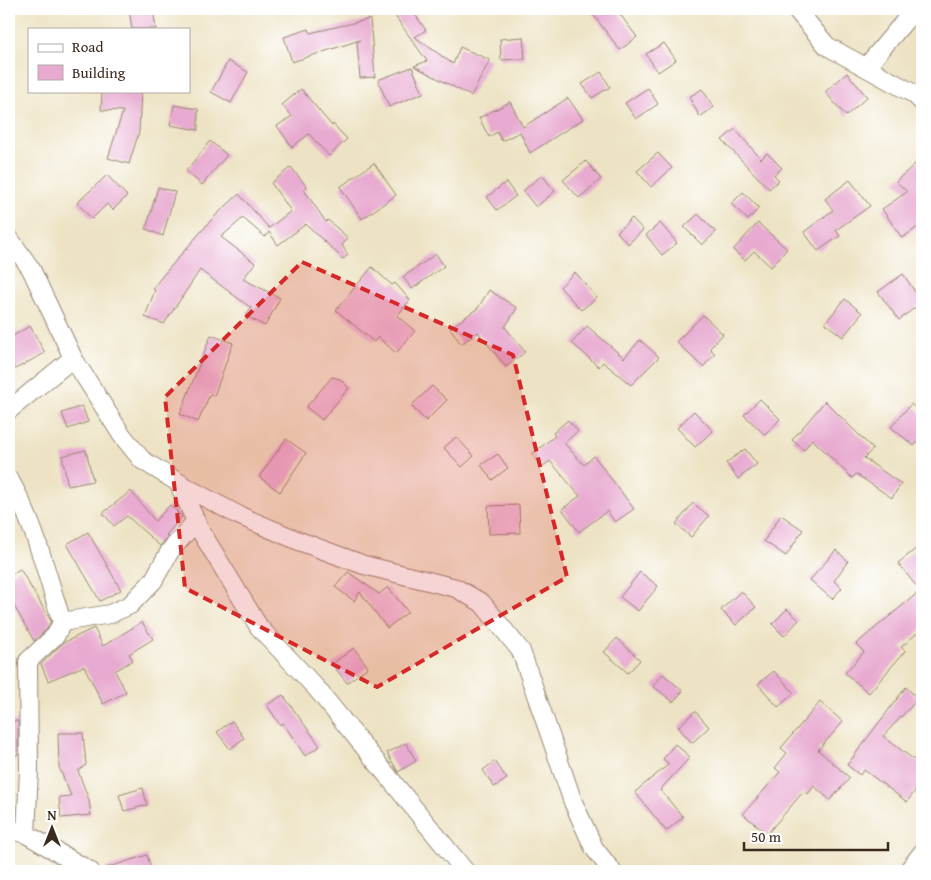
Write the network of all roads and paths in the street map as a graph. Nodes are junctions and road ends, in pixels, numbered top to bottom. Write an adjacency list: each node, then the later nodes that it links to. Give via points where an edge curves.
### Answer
1 (796, 9): 3 (street, via 827,46)
2 (915, 9): 3 (street)
3 (867, 66): 4 (street)
4 (922, 102)
5 (9, 238): 6 (street, via 31,269)
6 (73, 358): 7 (street); 9 (street, via 121,434 142,460)
7 (9, 410)
8 (9, 479): 11 (street, via 34,531)
9 (178, 482): 10 (street); 17 (street, via 238,515 299,541 364,564 456,588 482,603 521,651 573,802 594,848)
10 (196, 521): 11 (street, via 170,551 153,581 130,605 110,614); 16 (street, via 259,627 317,689)
11 (62, 622): 13 (street, via 56,634 28,660)
12 (9, 829): 13 (street)
13 (26, 834): 15 (street)
14 (922, 853): 18 (street)
15 (90, 871)
16 (465, 871)
17 (612, 871)
18 (908, 871)

